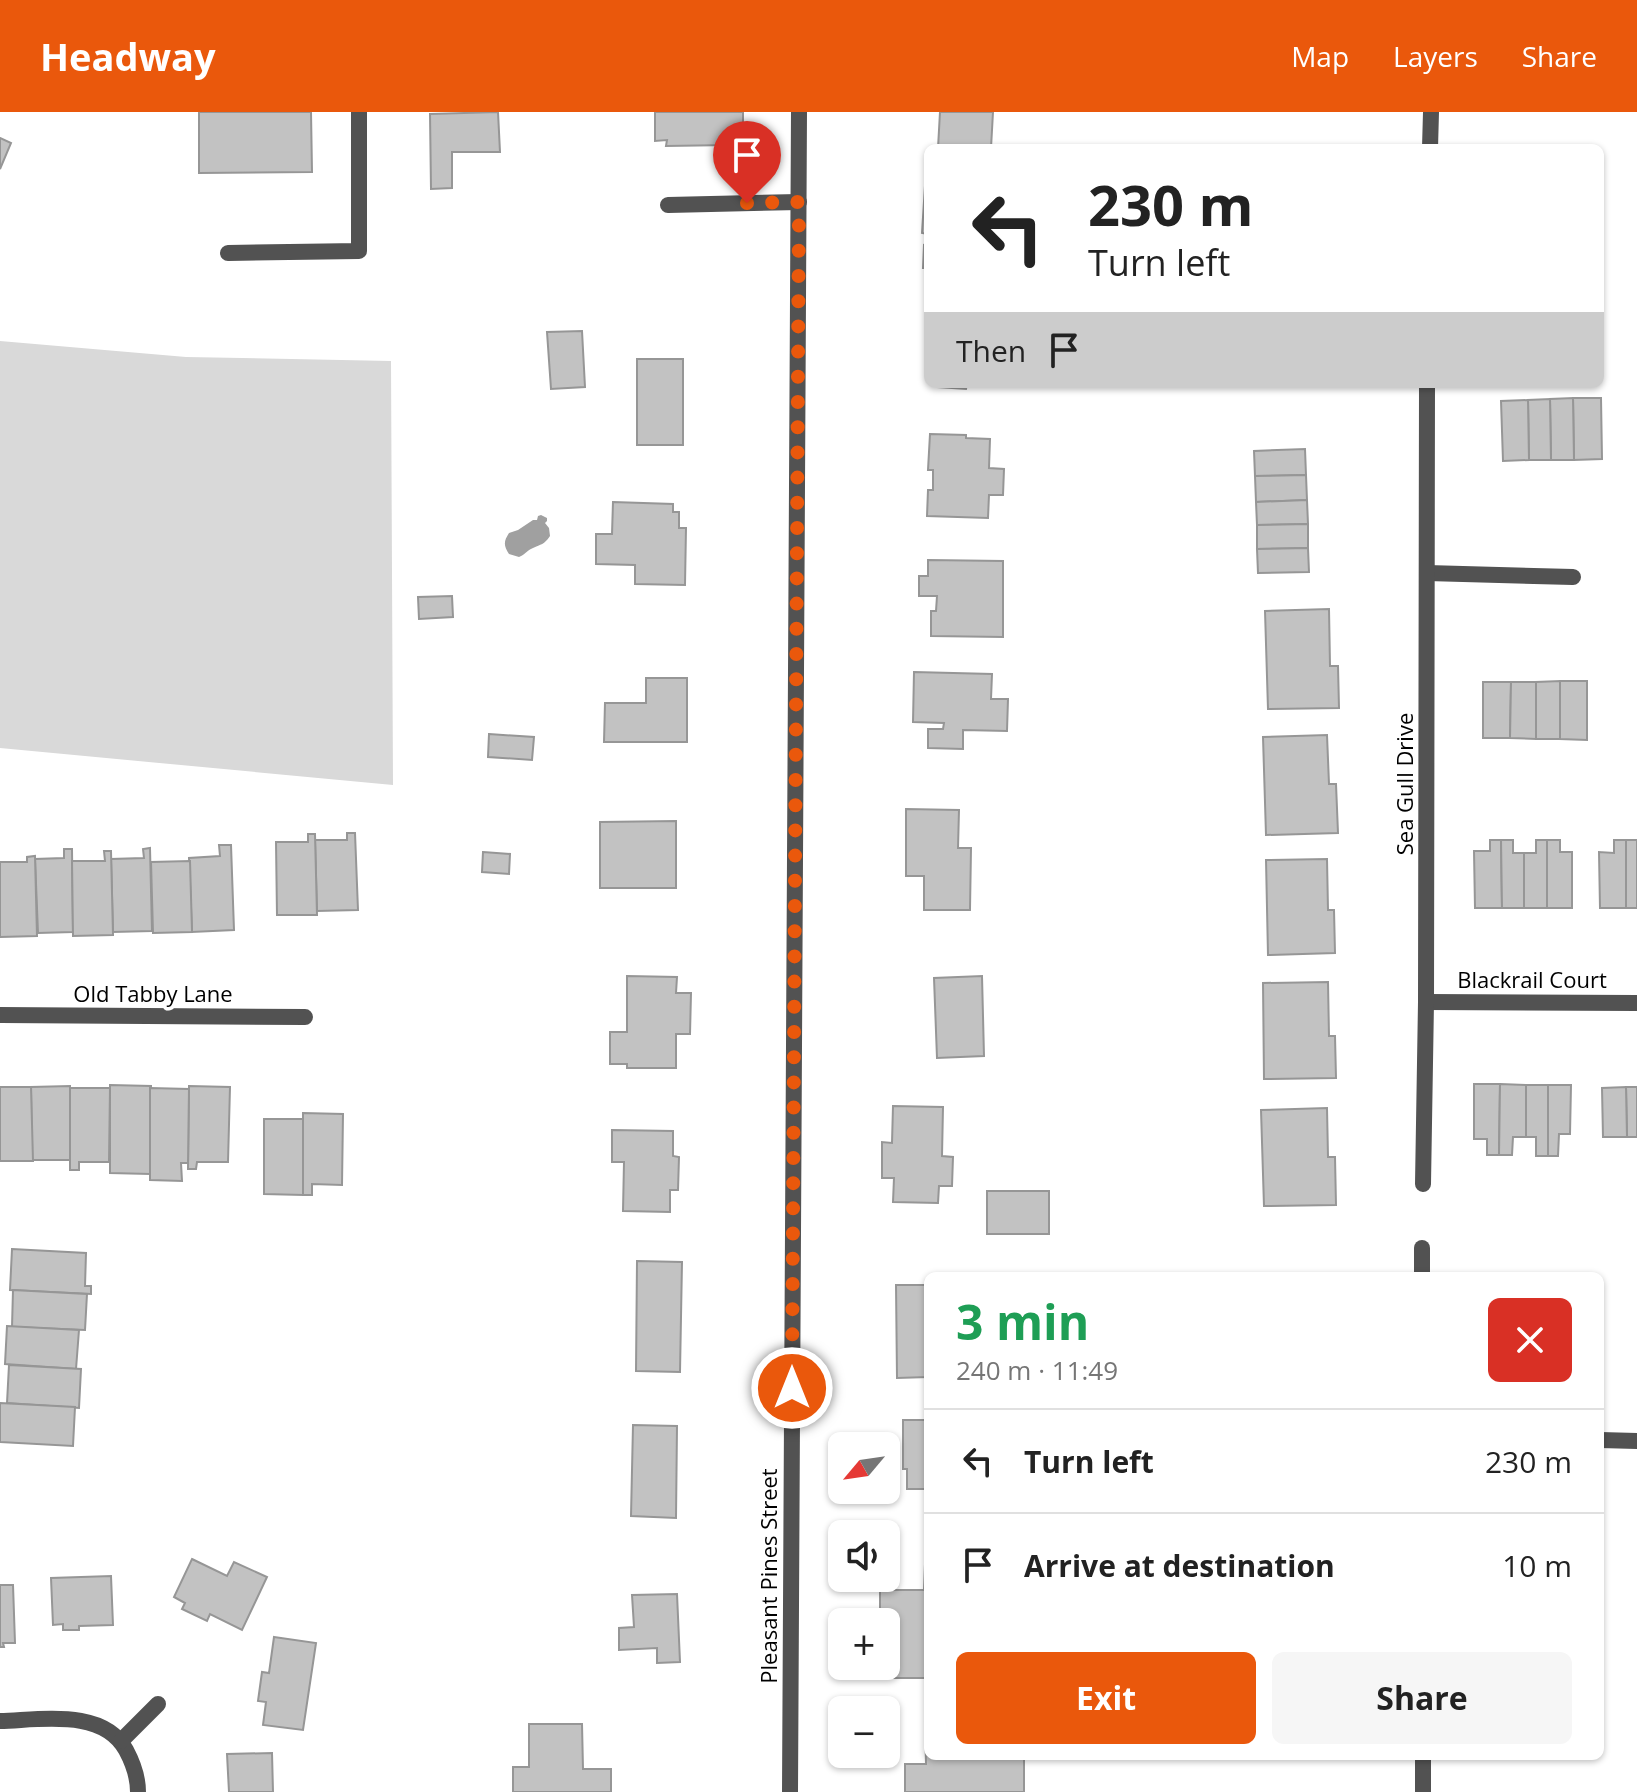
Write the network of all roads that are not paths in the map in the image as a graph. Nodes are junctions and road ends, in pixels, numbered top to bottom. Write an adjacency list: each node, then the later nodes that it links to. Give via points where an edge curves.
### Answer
1 (359, 112): 7 (street, via 359,251)
2 (799, 112): 5 (street, Pleasant Pines Street)
3 (1431, 112): 4 (street)
4 (1430, 144)
5 (799, 202): 6 (street); 25 (street, Pleasant Pines Street)
6 (668, 205)
7 (228, 253)
8 (1427, 388): 9 (street, Sea Gull Drive)
9 (1427, 573): 10 (street); 11 (street, Sea Gull Drive)
10 (1573, 577)
11 (1426, 1002): 12 (street, Blackrail Court); 15 (street, Sea Gull Drive)
12 (1637, 1003)
13 (0, 1015): 14 (street, Old Tabby Lane)
14 (305, 1017)
15 (1423, 1184)
16 (1422, 1248): 17 (street)
17 (1422, 1272)
18 (1604, 1440): 19 (street)
19 (1637, 1441)
20 (158, 1704): 22 (street)
21 (0, 1721): 22 (street, via 78,1720 101,1726)
22 (121, 1741): 24 (street, via 132,1761)
23 (1423, 1760): 26 (street)
24 (138, 1792)
25 (790, 1792)
26 (1423, 1792)

